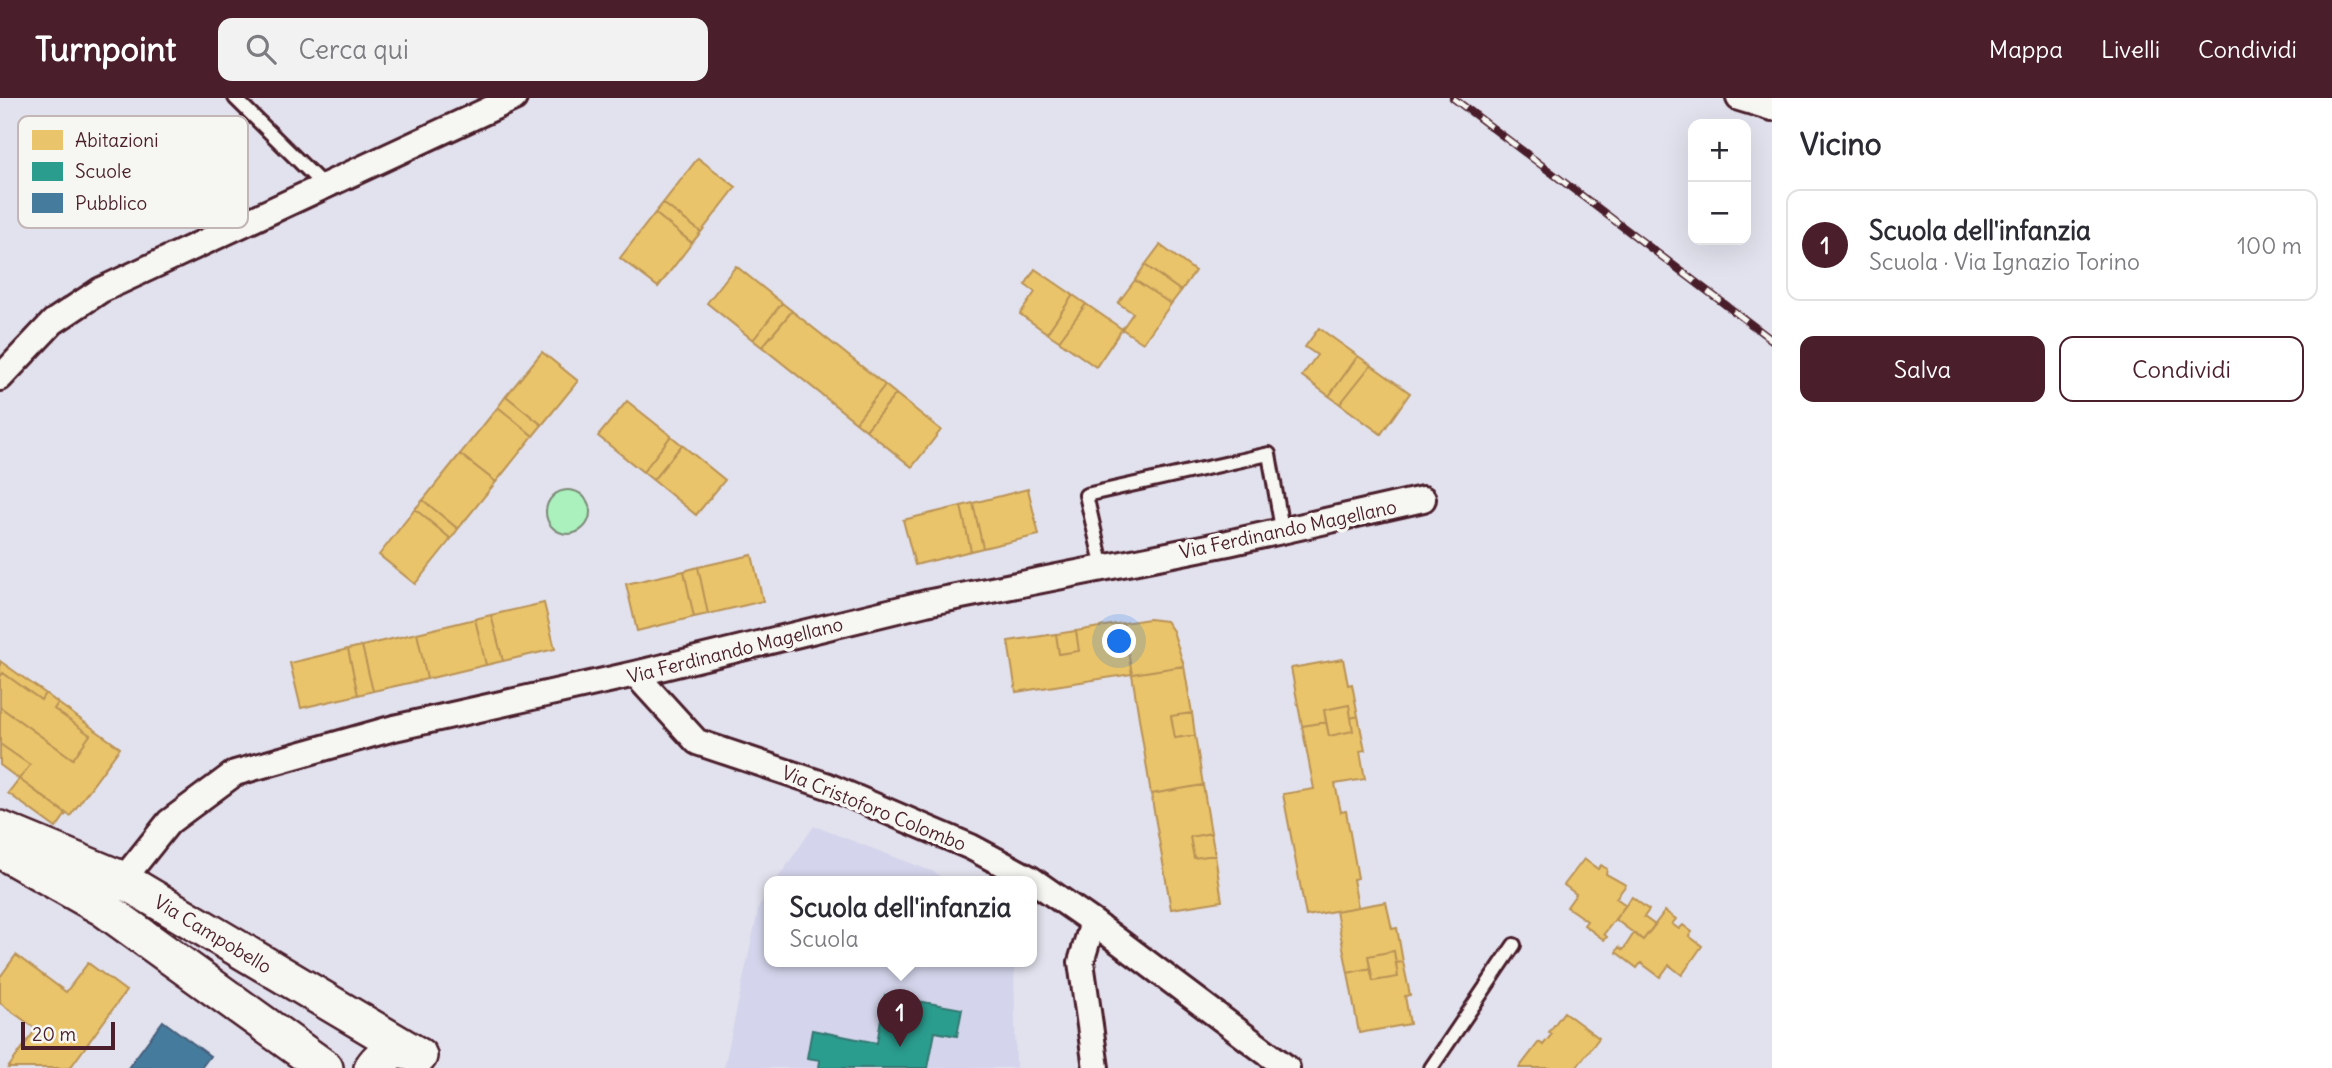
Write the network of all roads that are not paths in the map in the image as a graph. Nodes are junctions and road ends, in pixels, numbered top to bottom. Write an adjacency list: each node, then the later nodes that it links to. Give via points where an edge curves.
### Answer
1 (234, 98): 5 (lane)
2 (514, 98): 5 (street)
3 (1739, 98): 4 (street)
4 (1772, 108)
5 (325, 187): 6 (street)
6 (248, 222)
7 (236, 228): 8 (street, via 101,290 52,322)
8 (0, 378)
9 (1423, 499): 10 (street, Via Ferdinando Magellano)
10 (1282, 529): 11 (street, Via Ferdinando Magellano); 11 (lane, via 1269,454 1086,495)
11 (1102, 568): 12 (street, Via Ferdinando Magellano, via 926,603)
12 (635, 674): 15 (street, Via Cristoforo Colombo, via 697,742 828,786 971,847); 17 (street, Via Ferdinando Magellano, via 394,728 235,773 169,822)
13 (0, 829): 17 (main road, Via Campobello)
14 (0, 850): 17 (main road, Via Campobello, via 43,872)
15 (1025, 876)
16 (1037, 883): 18 (street, Via Cristoforo Colombo)
17 (112, 893): 20 (main road, Via Campobello); 21 (main road, Via Campobello)
18 (1093, 922): 23 (street, via 1081,962); 24 (street, Via Cristoforo Colombo)
19 (1514, 945): 25 (lane)
20 (427, 1064): 22 (main road, via 409,1051 388,1052)
21 (325, 1068)
22 (372, 1068)
23 (1096, 1068)
24 (1287, 1068)
25 (1431, 1068)

